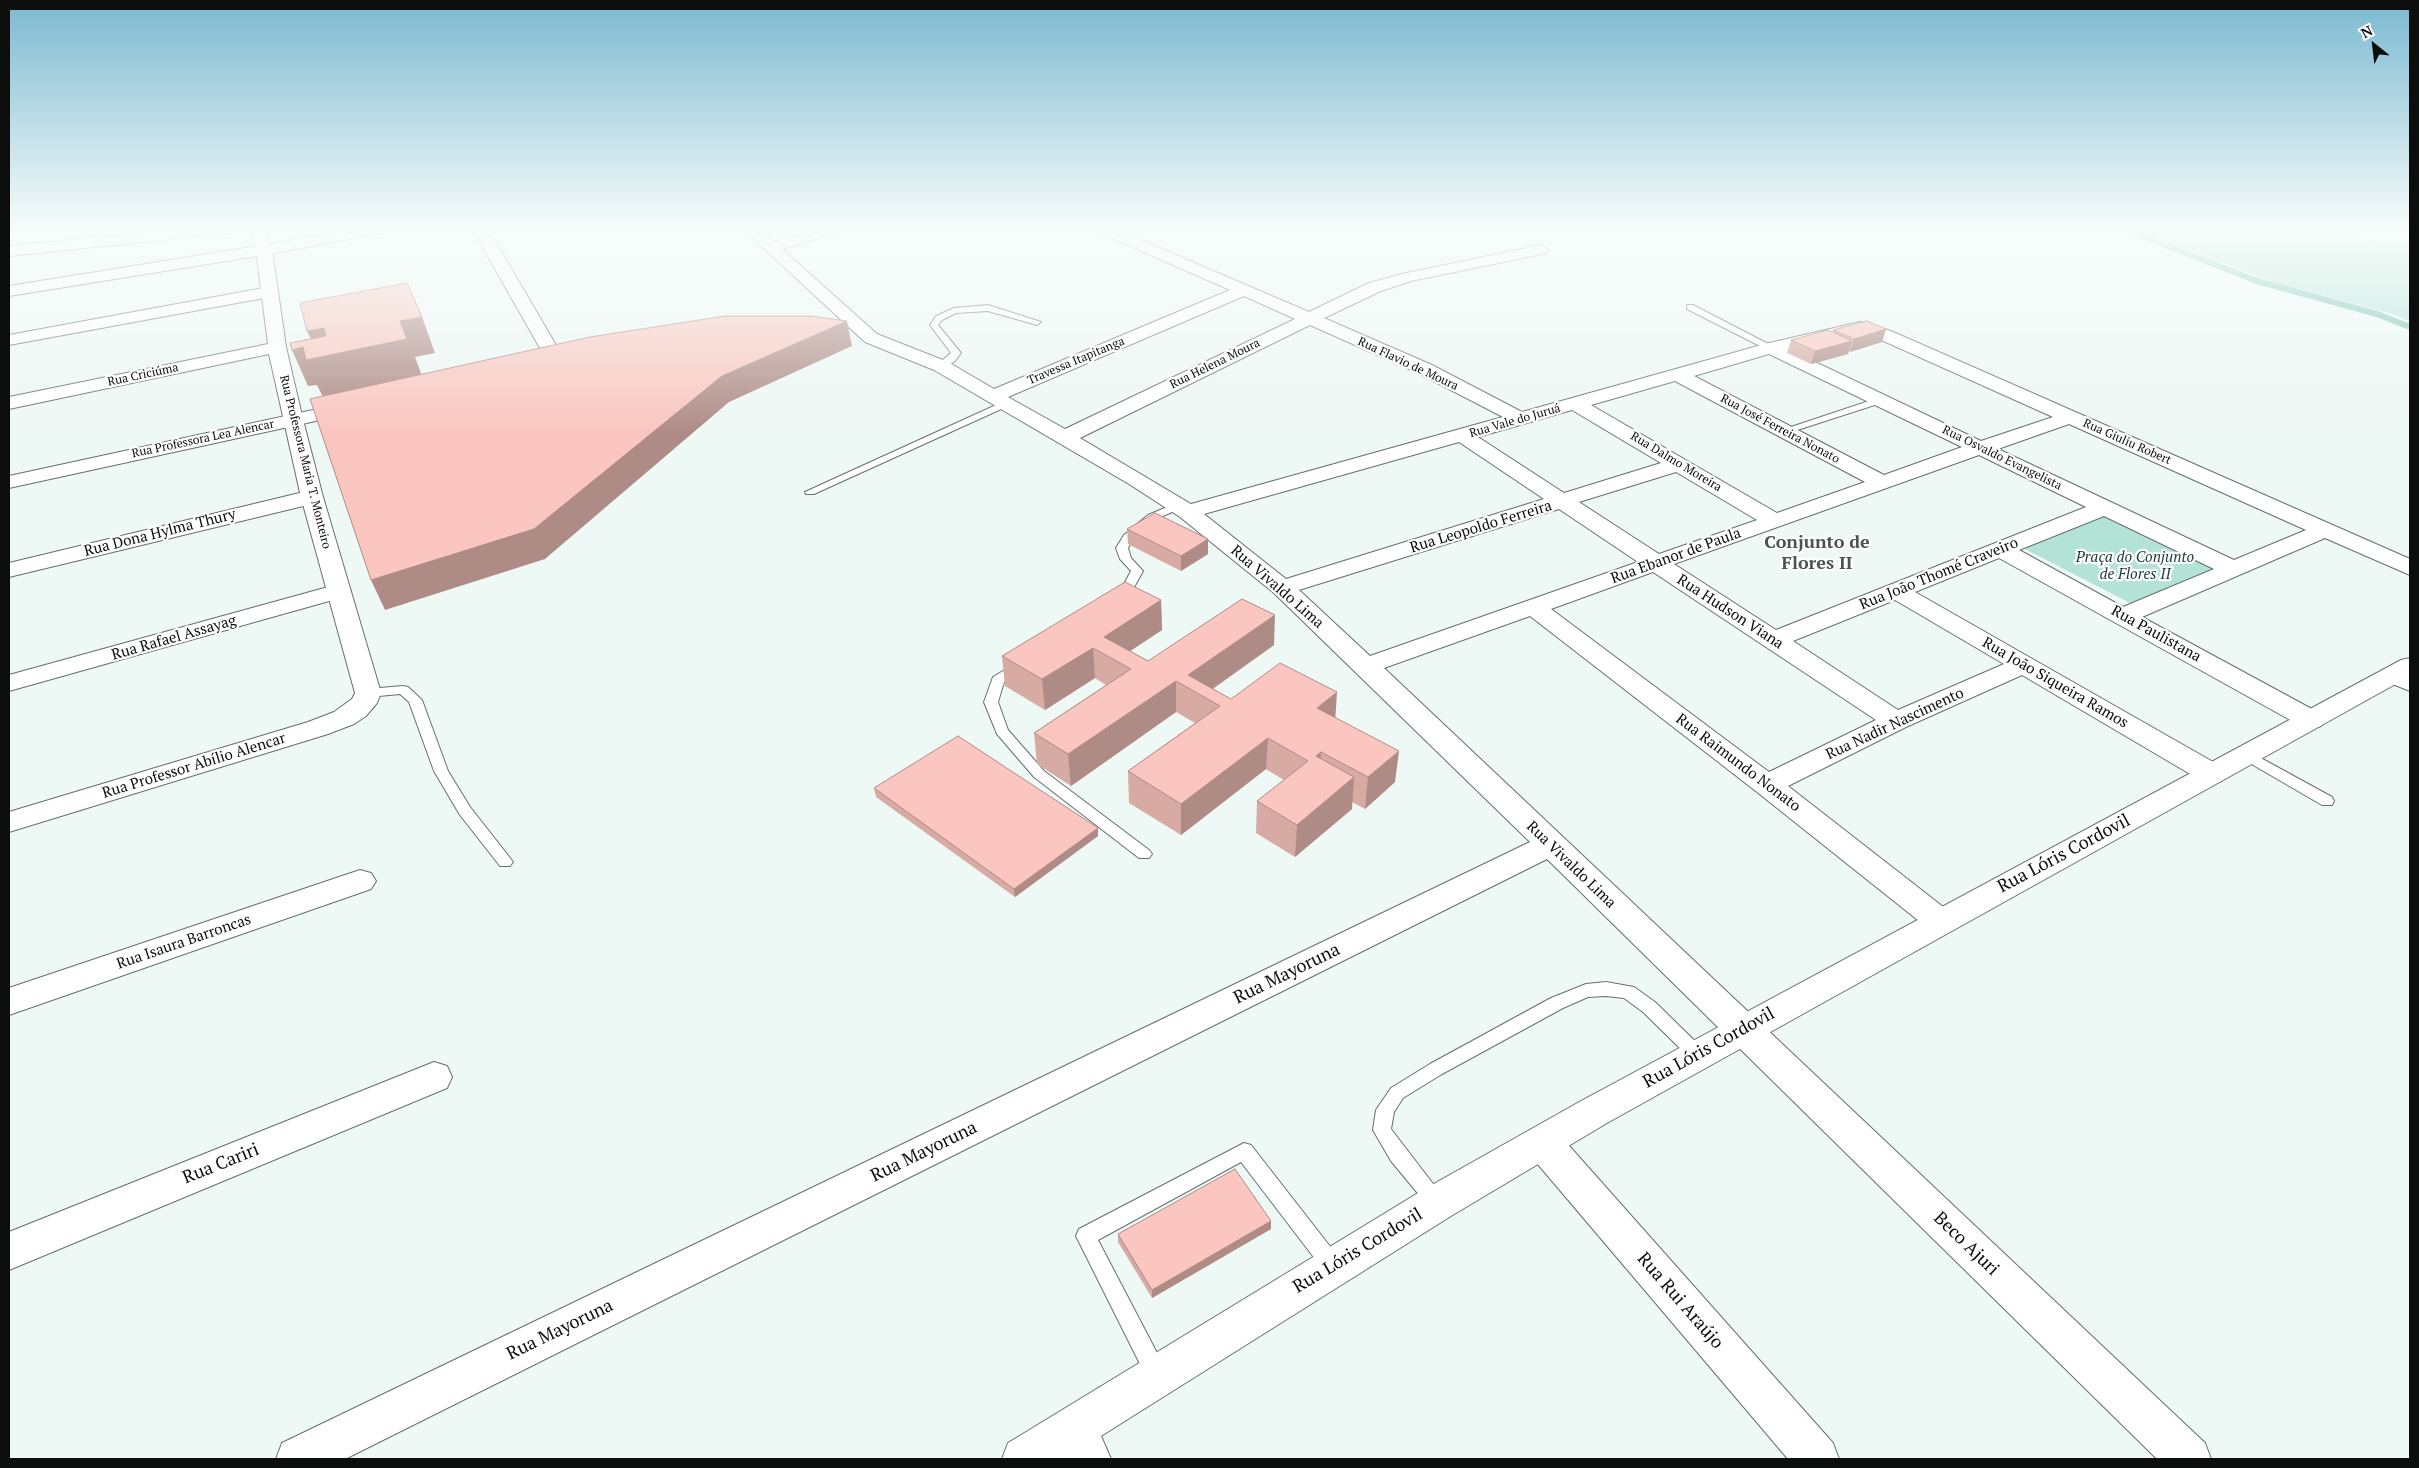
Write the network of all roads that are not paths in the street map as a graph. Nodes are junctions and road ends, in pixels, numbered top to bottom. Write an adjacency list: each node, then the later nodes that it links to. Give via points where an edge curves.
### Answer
1 (245, 297): 14 (street)
2 (271, 297): 15 (street, Rua Professora Maria T. Monteiro)
3 (523, 297): 18 (street, via 566,362)
4 (826, 297): 13 (street, Rua Vivaldo Lima)
5 (1230, 297): 20 (street, Travessa Itapitanga)
6 (1255, 297): 9 (street, Rua Flavio de Moura)
7 (1357, 297): 9 (street, Rua Helena Moura)
8 (1690, 307): 16 (lane)
9 (1308, 319): 27 (street, Rua Flavio de Moura, via 1425,370); 30 (street, Rua Helena Moura)
10 (1038, 322): 17 (lane, via 988,308 954,311 939,318 934,325 956,353)
11 (1842, 330): 16 (street, Rua Vale do Juruá); 25 (street, Rua Giuliu Robert, via 1860,327 1885,335)
12 (841, 332): 13 (street)
13 (871, 338): 17 (street, Rua Vivaldo Lima)
14 (9, 340)
15 (277, 347): 22 (street, Rua Criciúma); 26 (street, Rua Professora Maria T. Monteiro)
16 (1771, 348): 19 (street, Rua Vale do Juruá); 21 (street, Rua Osvaldo Evangelista)
17 (941, 366): 20 (street, Rua Vivaldo Lima)
18 (539, 368)
19 (1678, 375): 24 (street, Rua Vale do Juruá); 28 (street, Rua José Ferreira Nonato)
20 (1000, 400): 30 (street, Rua Vivaldo Lima); 35 (lane)
21 (1881, 400): 28 (lane); 31 (street, Rua Osvaldo Evangelista)
22 (9, 403)
23 (369, 404): 26 (street, Rua Professora Lea Alencar)
24 (1576, 404): 27 (street, Rua Vale do Juruá); 32 (street, Rua Dalmo Moreira)
25 (2071, 417): 31 (street, Rua Ebanor de Paula); 41 (street, Rua Giuliu Robert)
26 (293, 420): 33 (street, Rua Professora Lea Alencar); 36 (street, Rua Professora Maria T. Monteiro)
27 (1521, 420): 29 (street, Rua Vale do Juruá)
28 (1784, 431): 34 (street, Rua José Ferreira Nonato)
29 (1463, 436): 37 (street, Rua Hudson Viana); 39 (street, Rua Vale do Juruá)
30 (1065, 437): 39 (street, Rua Vivaldo Lima)
31 (1980, 448): 34 (street, Rua Ebanor de Paula); 38 (street, Rua Osvaldo Evangelista)
32 (1679, 464): 37 (street, Rua Leopoldo Ferreira); 40 (street, Rua Dalmo Moreira)
33 (9, 482)
34 (1882, 482): 40 (street, Rua Ebanor de Paula)
35 (810, 492)
36 (312, 497): 46 (street, Rua Dona Hylma Thury); 48 (street, Rua Professora Maria T. Monteiro)
37 (1564, 501): 43 (street, Rua Hudson Viana); 47 (street, Rua Leopoldo Ferreira)
38 (2104, 508): 42 (street, Rua João Thomé Craveiro); 45 (street, Rua Osvaldo Evangelista)
39 (1183, 509): 47 (street, Rua Vivaldo Lima); 50 (lane, via 1152,517 1130,535 1122,548 1126,559 1137,571 1128,588)
40 (1775, 521): 43 (street, Rua Ebanor de Paula)
41 (2324, 530): 44 (street, Rua Giuliu Robert); 45 (street)
42 (2000, 550): 49 (street, Rua João Thomé Craveiro); 52 (street, Rua Paulistana)
43 (1656, 564): 51 (street, Rua Ebanor de Paula); 53 (street, Rua Hudson Viana)
44 (2410, 568)
45 (2232, 569): 52 (street)
46 (9, 570)
47 (1282, 588): 55 (street, Rua Vivaldo Lima)
48 (339, 592): 58 (street, Rua Rafael Assayag); 59 (street, Rua Professora Maria T. Monteiro)
49 (1898, 592): 53 (street, Rua João Thomé Craveiro); 56 (street, Rua João Siqueira Ramos)
50 (1106, 605)
51 (1533, 607): 55 (street, Rua Ebanor de Paula); 64 (street, Rua Raimundo Nonato)
52 (2124, 616): 60 (street, Rua Paulistana)
53 (1774, 640): 61 (street, Rua Hudson Viana)
54 (1026, 660): 68 (lane, via 998,680 991,702 1002,731 1039,774)
55 (1366, 666): 67 (street, Rua Vivaldo Lima)
56 (2024, 666): 61 (street, Rua Nadir Nascimento); 63 (street, Rua João Siqueira Ramos)
57 (2405, 674): 60 (street, Rua Lóris Cordovil)
58 (9, 683)
59 (368, 693): 66 (street, Rua Professor Abílio Alencar, via 356,710 318,728); 69 (lane, via 403,690 415,700 440,771 465,811)
60 (2311, 720): 62 (street, Rua Lóris Cordovil)
61 (1896, 722): 64 (street, Rua Nadir Nascimento)
62 (2246, 754): 63 (street, Rua Lóris Cordovil); 65 (lane)
63 (2212, 774): 71 (street, Rua Lóris Cordovil)
64 (1767, 785): 71 (street, Rua Raimundo Nonato)
65 (2327, 801)
66 (9, 822)
67 (1550, 845): 73 (street, Rua Vivaldo Lima); 82 (street, Rua Mayoruna)
68 (1144, 854)
69 (505, 862)
70 (360, 882): 72 (street, Rua Isaura Barroncas)
71 (1940, 921): 73 (street, Rua Lóris Cordovil)
72 (9, 1002)
73 (1743, 1029): 74 (street, Rua Lóris Cordovil); 85 (street, Beco Ajuri)
74 (1697, 1054): 76 (street, Rua Lóris Cordovil); 77 (lane, via 1628,992 1606,989 1586,991 1557,1003 1436,1069 1397,1093 1385,1110 1382,1130)
75 (434, 1077): 78 (street, Rua Cariri)
76 (1543, 1143): 77 (street, Rua Lóris Cordovil); 84 (street, Rua Rui Araújo)
77 (1437, 1203): 79 (street, Rua Lóris Cordovil)
78 (9, 1251)
79 (1333, 1266): 80 (street, Rua Lóris Cordovil); 80 (lane, via 1244,1151 1086,1236)
80 (1158, 1374): 81 (street, Rua Lóris Cordovil)
81 (1082, 1443): 83 (street, Rua Lóris Cordovil)
82 (298, 1459)
83 (1024, 1459)
84 (1817, 1459)
85 (2189, 1459)

